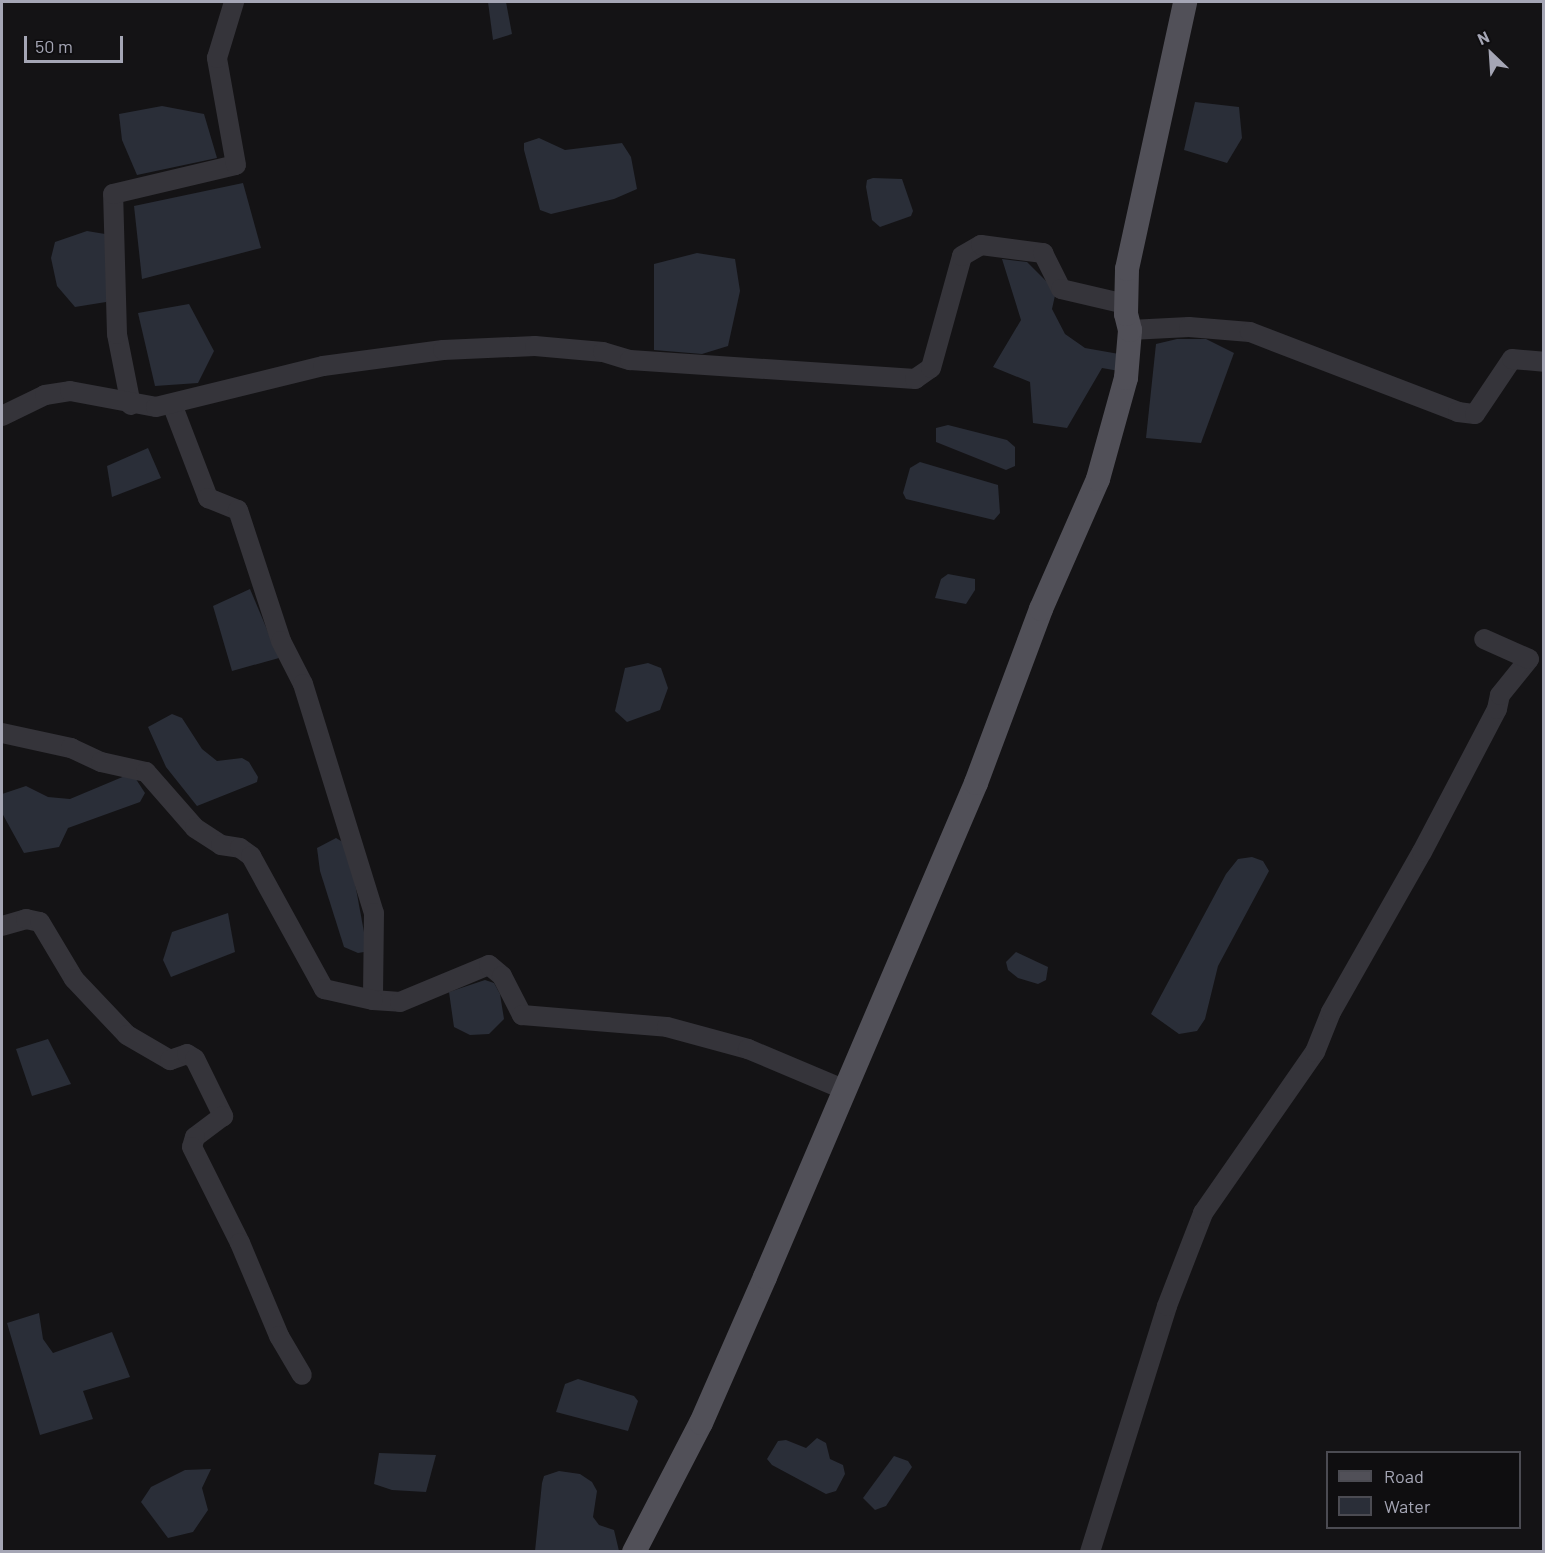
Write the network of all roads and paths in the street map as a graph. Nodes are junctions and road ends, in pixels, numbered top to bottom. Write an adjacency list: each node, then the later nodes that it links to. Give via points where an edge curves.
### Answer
1 (234, 2): 7 (street, via 217,58 236,165 113,194 117,334)
2 (1185, 2): 3 (main road, via 1126,269)
3 (1125, 304): 4 (main road); 6 (street, via 1061,290 1043,253 981,245 962,256 931,369 915,379 630,360 603,352 534,346 442,350 323,366)
4 (1130, 330): 5 (street, via 1189,327 1250,333 1458,412 1475,414 1512,359); 14 (main road, via 1126,378 1098,478 1041,609 976,783)
5 (1544, 362)
6 (172, 404): 7 (street); 13 (street, via 208,498 238,510 281,641 303,684 374,914)
7 (131, 405): 8 (street, via 70,391 45,395)
8 (2, 416)
9 (1484, 639): 10 (street)
10 (1536, 658): 17 (street, via 1500,695 1497,709 1422,852 1331,1012 1315,1052 1203,1213 1167,1306)
11 (2, 733): 13 (street, via 72,748 101,762 146,772 195,828 220,845 251,856 324,989)
12 (2, 926): 15 (street, via 26,919 40,922 75,979 127,1035 170,1060 187,1054 195,1059 223,1116 195,1137 192,1147 240,1243 279,1336)
13 (373, 1000): 14 (street, via 400,1002 489,965 502,976 522,1015 667,1027 748,1049)
14 (843, 1089): 16 (main road, via 701,1423)
15 (302, 1375)
16 (634, 1551)
17 (1090, 1551)

